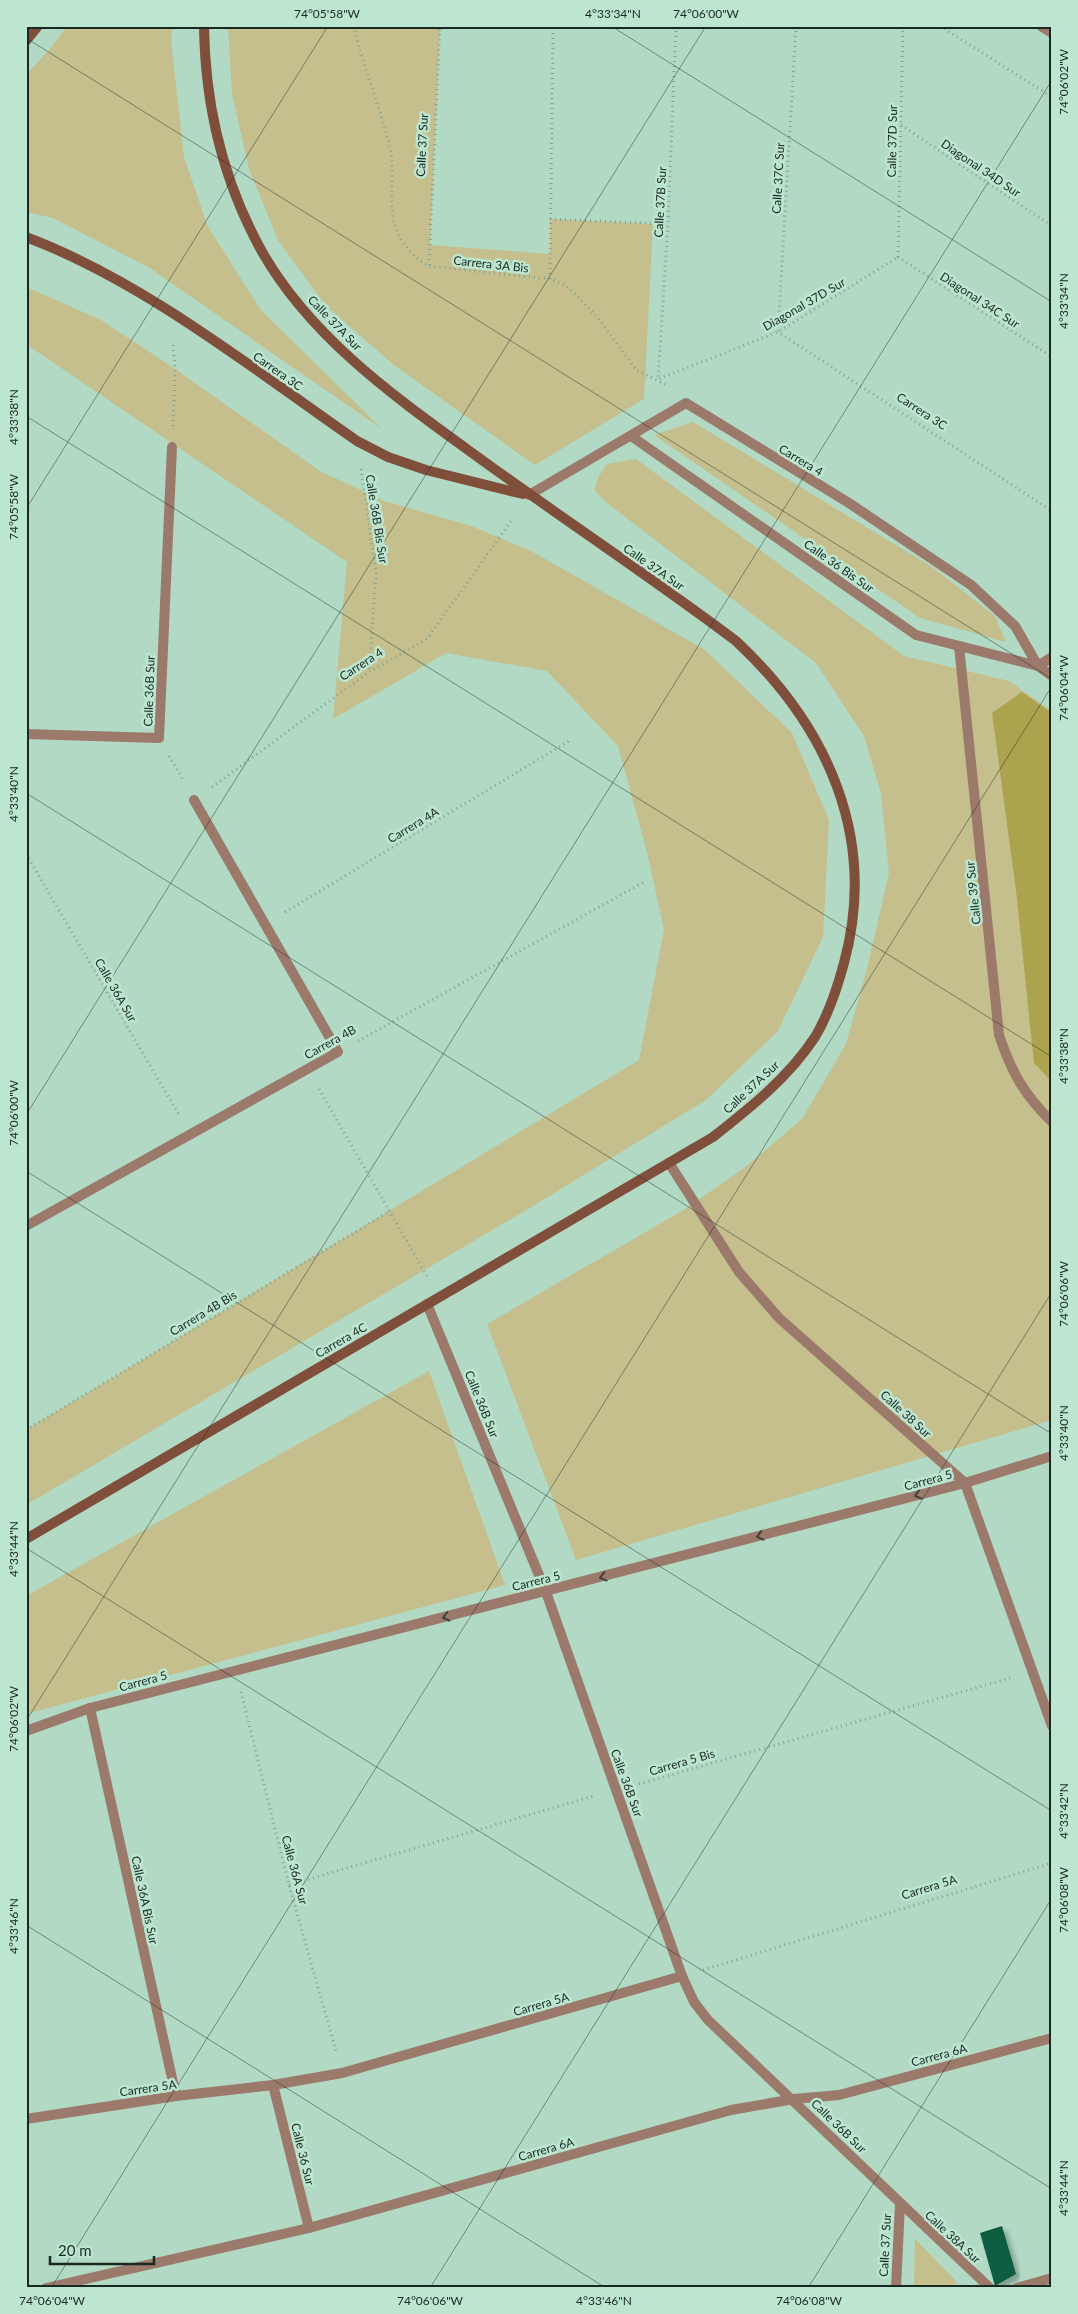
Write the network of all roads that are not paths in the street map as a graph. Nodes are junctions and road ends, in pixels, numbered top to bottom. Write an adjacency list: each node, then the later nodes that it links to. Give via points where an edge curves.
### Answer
1 (38, 26): 5 (main road)
2 (204, 26): 9 (main road, Calle 37A Sur, via 208,93 219,145 236,197 260,249 296,301 376,380)
3 (1041, 26): 4 (street)
4 (1052, 33)
5 (26, 41)
6 (26, 237): 9 (main road, Carrera 3C, via 106,272 357,441 388,457 426,470)
7 (631, 436): 9 (street); 10 (street, Calle 36 Bis Sur, via 916,634); 12 (street, Carrera 4, via 686,403 849,503 971,585 1016,626)
8 (172, 447): 14 (street, Calle 36B Sur, via 159,738)
9 (529, 495): 17 (main road, Calle 37A Sur, via 714,625 753,657 790,701 819,746 842,795 851,837 855,886 850,940 836,994 815,1037 784,1075 746,1110 713,1137)
10 (959, 646): 12 (street, Calle 36 Bis Sur); 16 (street, Calle 39 Sur, via 999,1035 1009,1066 1020,1085)
11 (1052, 657): 12 (street)
12 (1038, 666): 13 (street, Calle 36 Bis Sur)
13 (1052, 676)
14 (26, 734)
15 (194, 800): 18 (street, Carrera 4B, via 338,1052)
16 (1052, 1122)
17 (669, 1163): 19 (main road, Carrera 4C); 21 (street, Calle 38 Sur, via 739,1272 779,1318)
18 (26, 1226)
19 (428, 1304): 22 (main road, Carrera 4C); 23 (street, Calle 36B Sur)
20 (1052, 1456): 21 (street, Carrera 5)
21 (965, 1483): 23 (street, Carrera 5, one-way to 23); 25 (street, Calle 38 Sur)
22 (26, 1540)
23 (546, 1592): 24 (street, Carrera 5, one-way to 24); 27 (street, Calle 36B Sur)
24 (90, 1708): 26 (street, Carrera 5); 30 (street, Calle 36A Bis Sur)
25 (1052, 1726)
26 (26, 1732)
27 (682, 1976): 29 (street, Carrera 5A, via 342,2073); 31 (street, Calle 36B Sur, via 694,2002 708,2020)
28 (1052, 2038): 31 (street, Carrera 6A, via 839,2095)
29 (273, 2085): 30 (street, Carrera 5A); 34 (street, Calle 36 Sur)
30 (176, 2096): 32 (street, Carrera 5A)
31 (794, 2099): 33 (street, Calle 36B Sur); 34 (street, Carrera 6A, via 731,2110)
32 (26, 2119)
33 (900, 2204): 37 (street, Calle 37 Sur); 38 (street, Calle 38A Sur)
34 (309, 2228): 36 (street, Carrera 6A)
35 (1052, 2278): 39 (street)
36 (46, 2288)
37 (896, 2288)
38 (990, 2288)
39 (1017, 2288)

